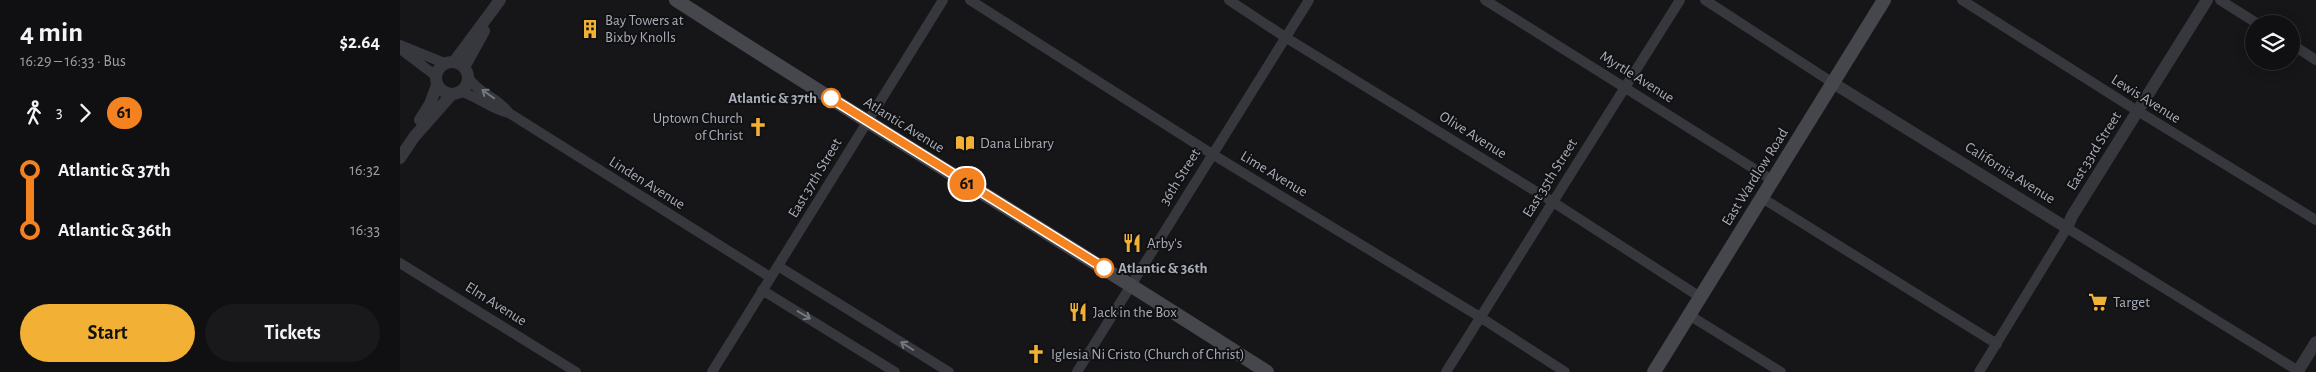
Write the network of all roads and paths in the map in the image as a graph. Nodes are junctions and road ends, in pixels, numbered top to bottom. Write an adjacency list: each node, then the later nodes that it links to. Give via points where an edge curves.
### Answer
1 (500, 0): 19 (street, via 488,17 483,33)
2 (676, 0): 26 (main road, Atlantic Avenue)
3 (943, 0): 26 (street, East 37th Street)
4 (970, 0): 28 (street, Lime Avenue)
5 (1229, 0): 15 (street, Olive Avenue)
6 (1309, 0): 15 (street, 36th Street)
7 (1485, 0): 22 (street, Myrtle Avenue)
8 (1680, 0): 22 (street, East 35th Street)
9 (1705, 0): 21 (street, California Avenue)
10 (1884, 0): 21 (main road, East Wardlow Road)
11 (1962, 0): 24 (street, Lewis Avenue)
12 (2207, 0): 24 (street, East 33rd Street)
13 (2220, 0): 14 (street)
14 (2245, 16)
15 (1285, 37): 28 (street, 36th Street); 32 (street, Olive Avenue)
16 (400, 45): 19 (street); 20 (street)
17 (2300, 50): 18 (street)
18 (2316, 60)
19 (458, 67): 20 (street, via 437,70); 23 (street, via 464,87); 25 (street, one-way to 19, via 496,100 471,83)
20 (437, 80): 23 (street, via 442,90); 27 (street, via 430,104 416,125)
21 (1833, 83): 30 (main road, East Wardlow Road); 34 (street, California Avenue)
22 (1625, 86): 30 (street, Myrtle Avenue); 32 (street, East 35th Street)
23 (456, 93): 25 (street, via 467,94); 27 (street)
24 (2138, 111): 33 (street, Lewis Avenue); 34 (street, East 33rd Street)
25 (509, 114): 37 (street, Linden Avenue)
26 (867, 122): 36 (street, East 37th Street); 38 (main road, Atlantic Avenue)
27 (414, 137): 29 (street)
28 (1212, 154): 38 (street, 36th Street); 42 (street, Lime Avenue)
29 (400, 158)
30 (1772, 180): 31 (main road, East Wardlow Road)
31 (1762, 198): 40 (main road, East Wardlow Road); 44 (street)
32 (1553, 202): 40 (street, Olive Avenue); 42 (street, East 35th Street)
33 (2316, 220)
34 (2067, 228): 44 (street, East 33rd Street); 45 (street, California Avenue)
35 (400, 263): 46 (street, Elm Avenue)
36 (778, 266): 37 (street, East 37th Street); 49 (street, one-way to 36)
37 (770, 277): 39 (street, East 37th Street)
38 (1130, 285): 50 (street, 36th Street); 51 (main road, Atlantic Avenue)
39 (762, 290): 47 (street, East 37th Street); 48 (street, one-way to 48)
40 (1700, 297): 41 (main road, East Wardlow Road)
41 (1689, 315): 54 (main road, East Wardlow Road); 55 (street)
42 (1480, 317): 52 (street, East 35th Street); 53 (street, Lime Avenue)
43 (2316, 342): 45 (street)
44 (1997, 344): 56 (street, East 33rd Street)
45 (2299, 371)
46 (576, 372)
47 (712, 372)
48 (895, 372)
49 (949, 372)
50 (1077, 372)
51 (1267, 372)
52 (1446, 372)
53 (1565, 372)
54 (1654, 372)
55 (1781, 372)
56 (1980, 372)

